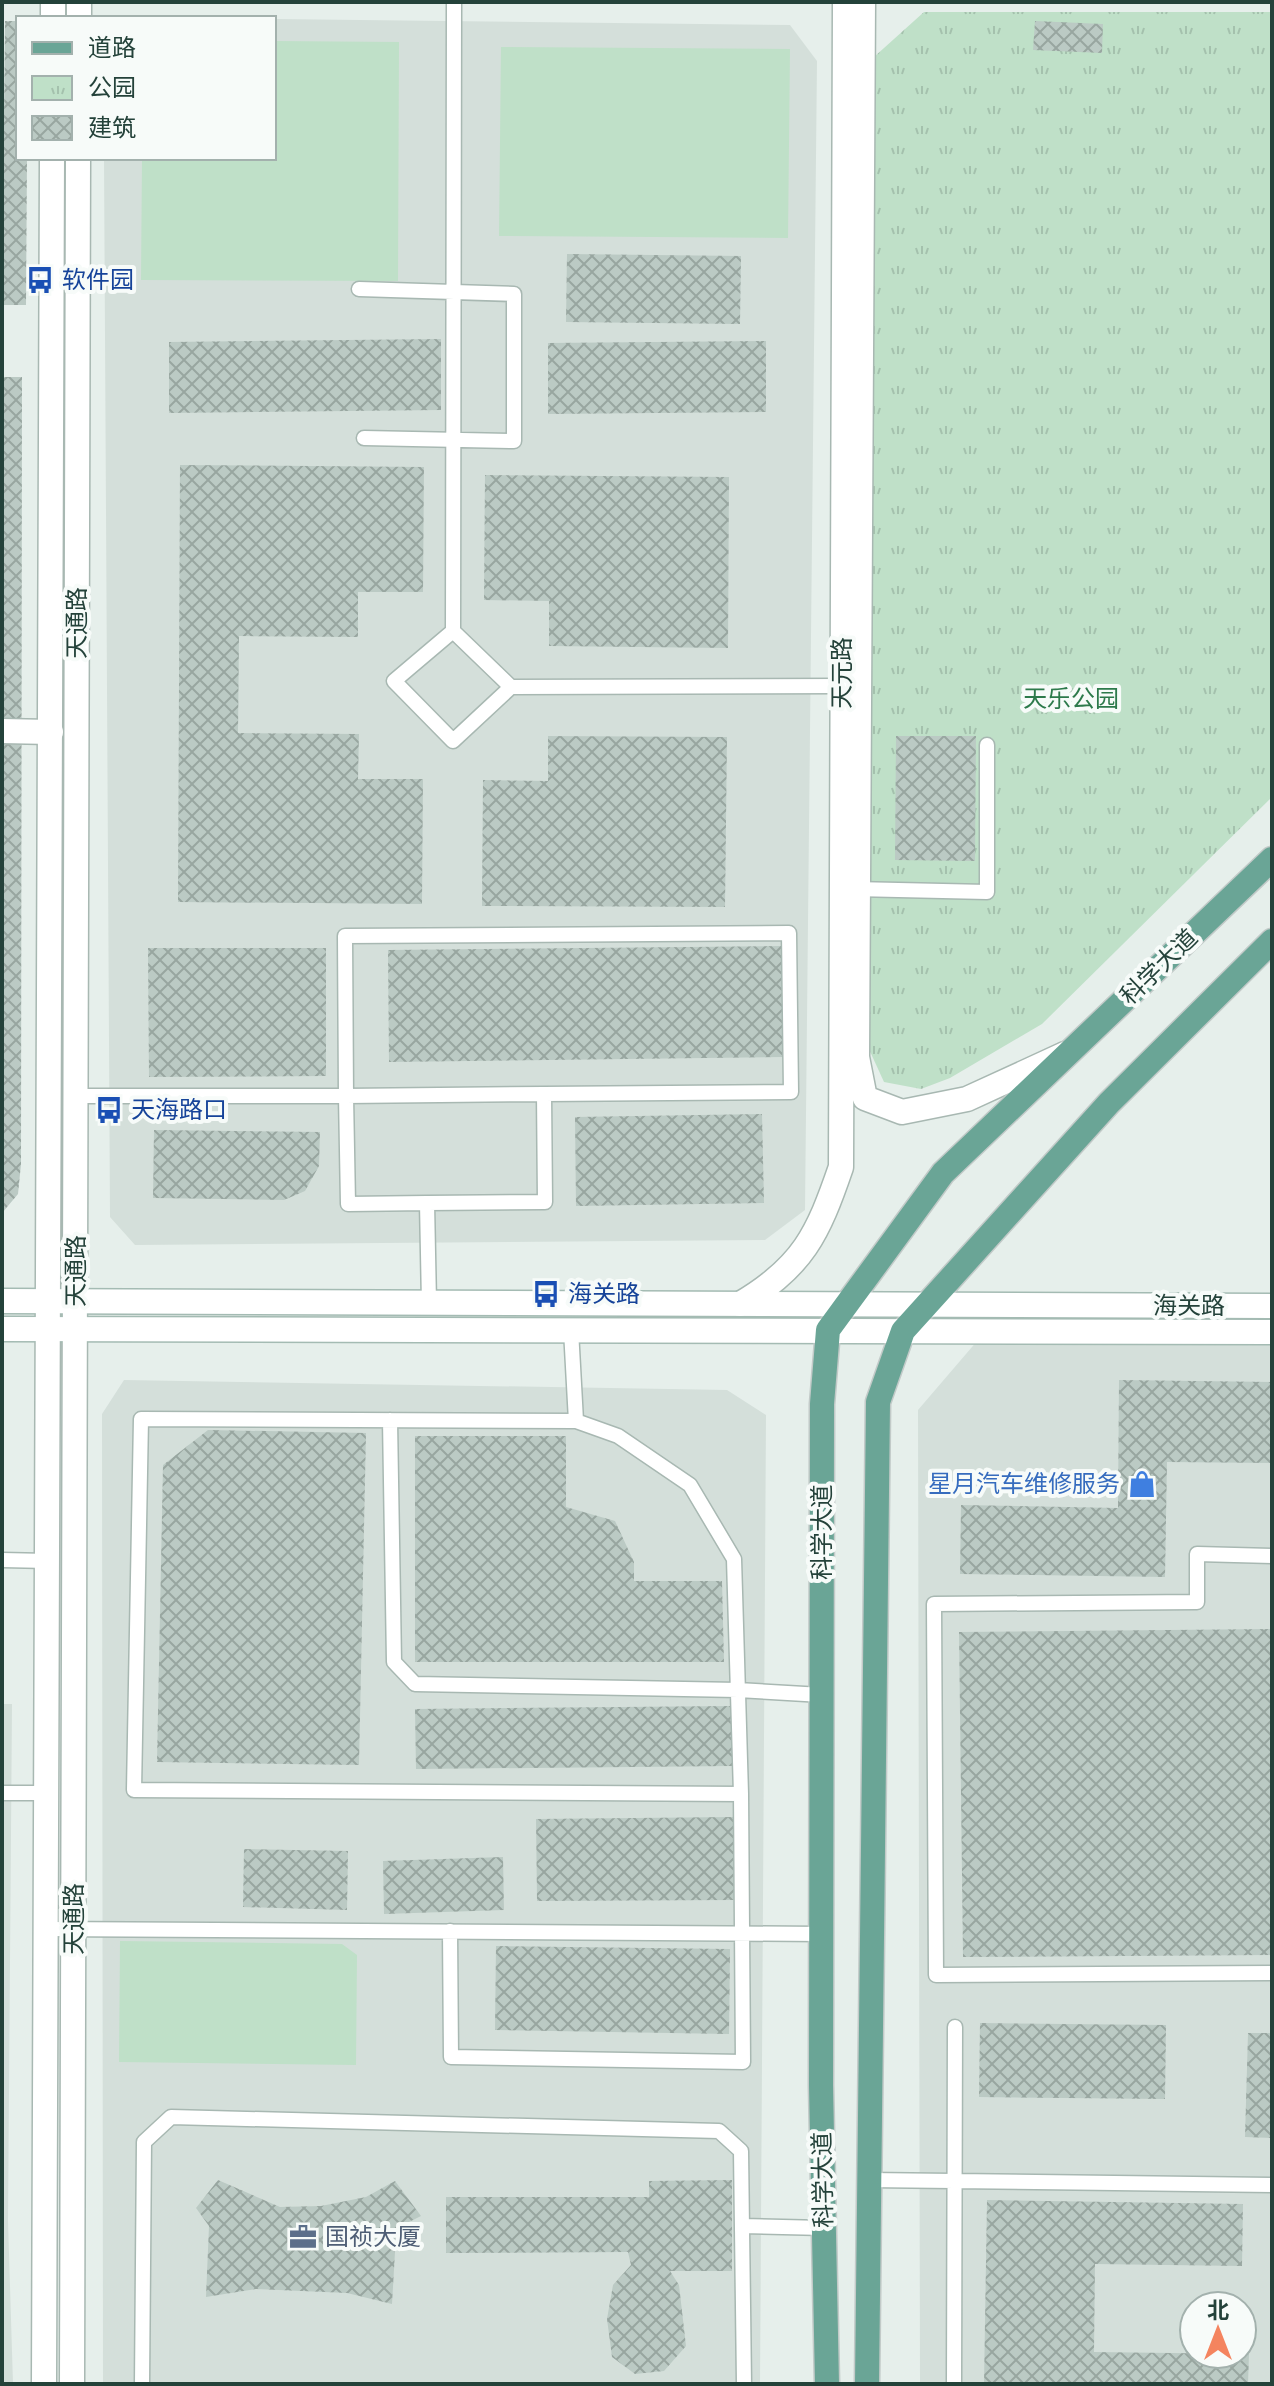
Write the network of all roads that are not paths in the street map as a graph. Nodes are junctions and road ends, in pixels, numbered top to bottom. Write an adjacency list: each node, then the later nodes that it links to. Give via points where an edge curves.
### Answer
1 (454, 2): 7 (lane)
2 (845, 2): 11 (street, 天元路)
3 (863, 2): 17 (street, 天元路)
4 (52, 160): 14 (street, 天通路)
5 (78, 160): 21 (street, 天通路)
6 (359, 289): 7 (lane)
7 (454, 292): 9 (lane); 9 (lane, via 514,294 514,441)
8 (364, 438): 9 (lane)
9 (454, 440): 10 (lane)
10 (453, 631): 12 (lane); 12 (lane, via 394,681 453,741)
11 (842, 686): 12 (lane); 17 (street, 天元路)
12 (511, 687)
13 (2, 731): 14 (street)
14 (51, 732): 25 (street, 天通路)
15 (987, 745): 17 (lane, via 987,892)
16 (1272, 859): 19 (main road, 科学大道)
17 (850, 889): 19 (street, 天元路, via 857,1057 865,1098 902,1112 967,1099); 28 (street, 天元路, via 841,1167 823,1220 794,1265)
18 (1272, 941): 30 (main road, 科学大道, via 1109,1103)
19 (1071, 1052): 29 (main road, 科学大道, via 943,1173)
20 (544, 1094): 22 (lane); 22 (lane, via 791,1092 789,933 345,936); 23 (lane, via 545,1202)
21 (76, 1096): 22 (lane); 26 (street, 天通路)
22 (346, 1096): 23 (lane, via 348,1204)
23 (427, 1203): 27 (lane)
24 (2, 1301): 25 (street, 海关路)
25 (49, 1301): 26 (street, 海关路); 33 (street, 天通路)
26 (76, 1301): 27 (street, 海关路); 34 (street, 天通路)
27 (429, 1303): 28 (street, 海关路)
28 (740, 1304): 29 (street, 海关路)
29 (848, 1304): 30 (street, 海关路); 36 (main road, 科学大道)
30 (929, 1305): 31 (street, 海关路); 37 (main road, 科学大道)
31 (1272, 1306)
32 (2, 1329): 33 (street, 海关路)
33 (49, 1329): 34 (street, 海关路); 43 (street, 天通路)
34 (77, 1329): 35 (street, 海关路); 49 (street, 天通路)
35 (571, 1330): 36 (street, 海关路); 40 (lane)
36 (828, 1330): 37 (street, 海关路); 45 (main road, 科学大道, via 822,1404)
37 (903, 1331): 38 (street, 海关路); 56 (main road, 科学大道, via 878,1402)
38 (1272, 1332)
39 (390, 1420): 40 (lane); 44 (lane, via 394,1662 415,1684); 48 (lane, via 141,1419 134,1790)
40 (576, 1421): 44 (lane, via 618,1436 690,1485 734,1559)
41 (1272, 1556): 54 (lane, via 1197,1554 1197,1602 934,1604 936,1975)
42 (2, 1560): 43 (lane)
43 (48, 1561): 47 (street, 天通路)
44 (738, 1690): 45 (lane); 48 (lane)
45 (822, 1695): 53 (main road, 科学大道)
46 (2, 1793): 47 (lane)
47 (47, 1793): 50 (street, 天通路)
48 (741, 1794): 52 (lane)
49 (74, 1928): 50 (lane); 51 (lane); 62 (street, 天通路)
50 (46, 1929): 61 (street, 天通路)
51 (450, 1931): 52 (lane); 52 (lane, via 451,2057 743,2062)
52 (744, 1934): 53 (lane)
53 (821, 1934): 60 (main road, 科学大道)
54 (1272, 1973)
55 (955, 2027): 57 (lane)
56 (868, 2180): 57 (lane); 66 (main road, 科学大道)
57 (956, 2181): 58 (lane); 67 (lane)
58 (1272, 2185)
59 (742, 2226): 60 (lane); 63 (lane, via 741,2151 719,2131 171,2117 144,2142); 64 (lane)
60 (824, 2228): 65 (main road, 科学大道)
61 (44, 2384)
62 (72, 2384)
63 (142, 2384)
64 (744, 2384)
65 (827, 2384)
66 (867, 2384)
67 (954, 2384)

